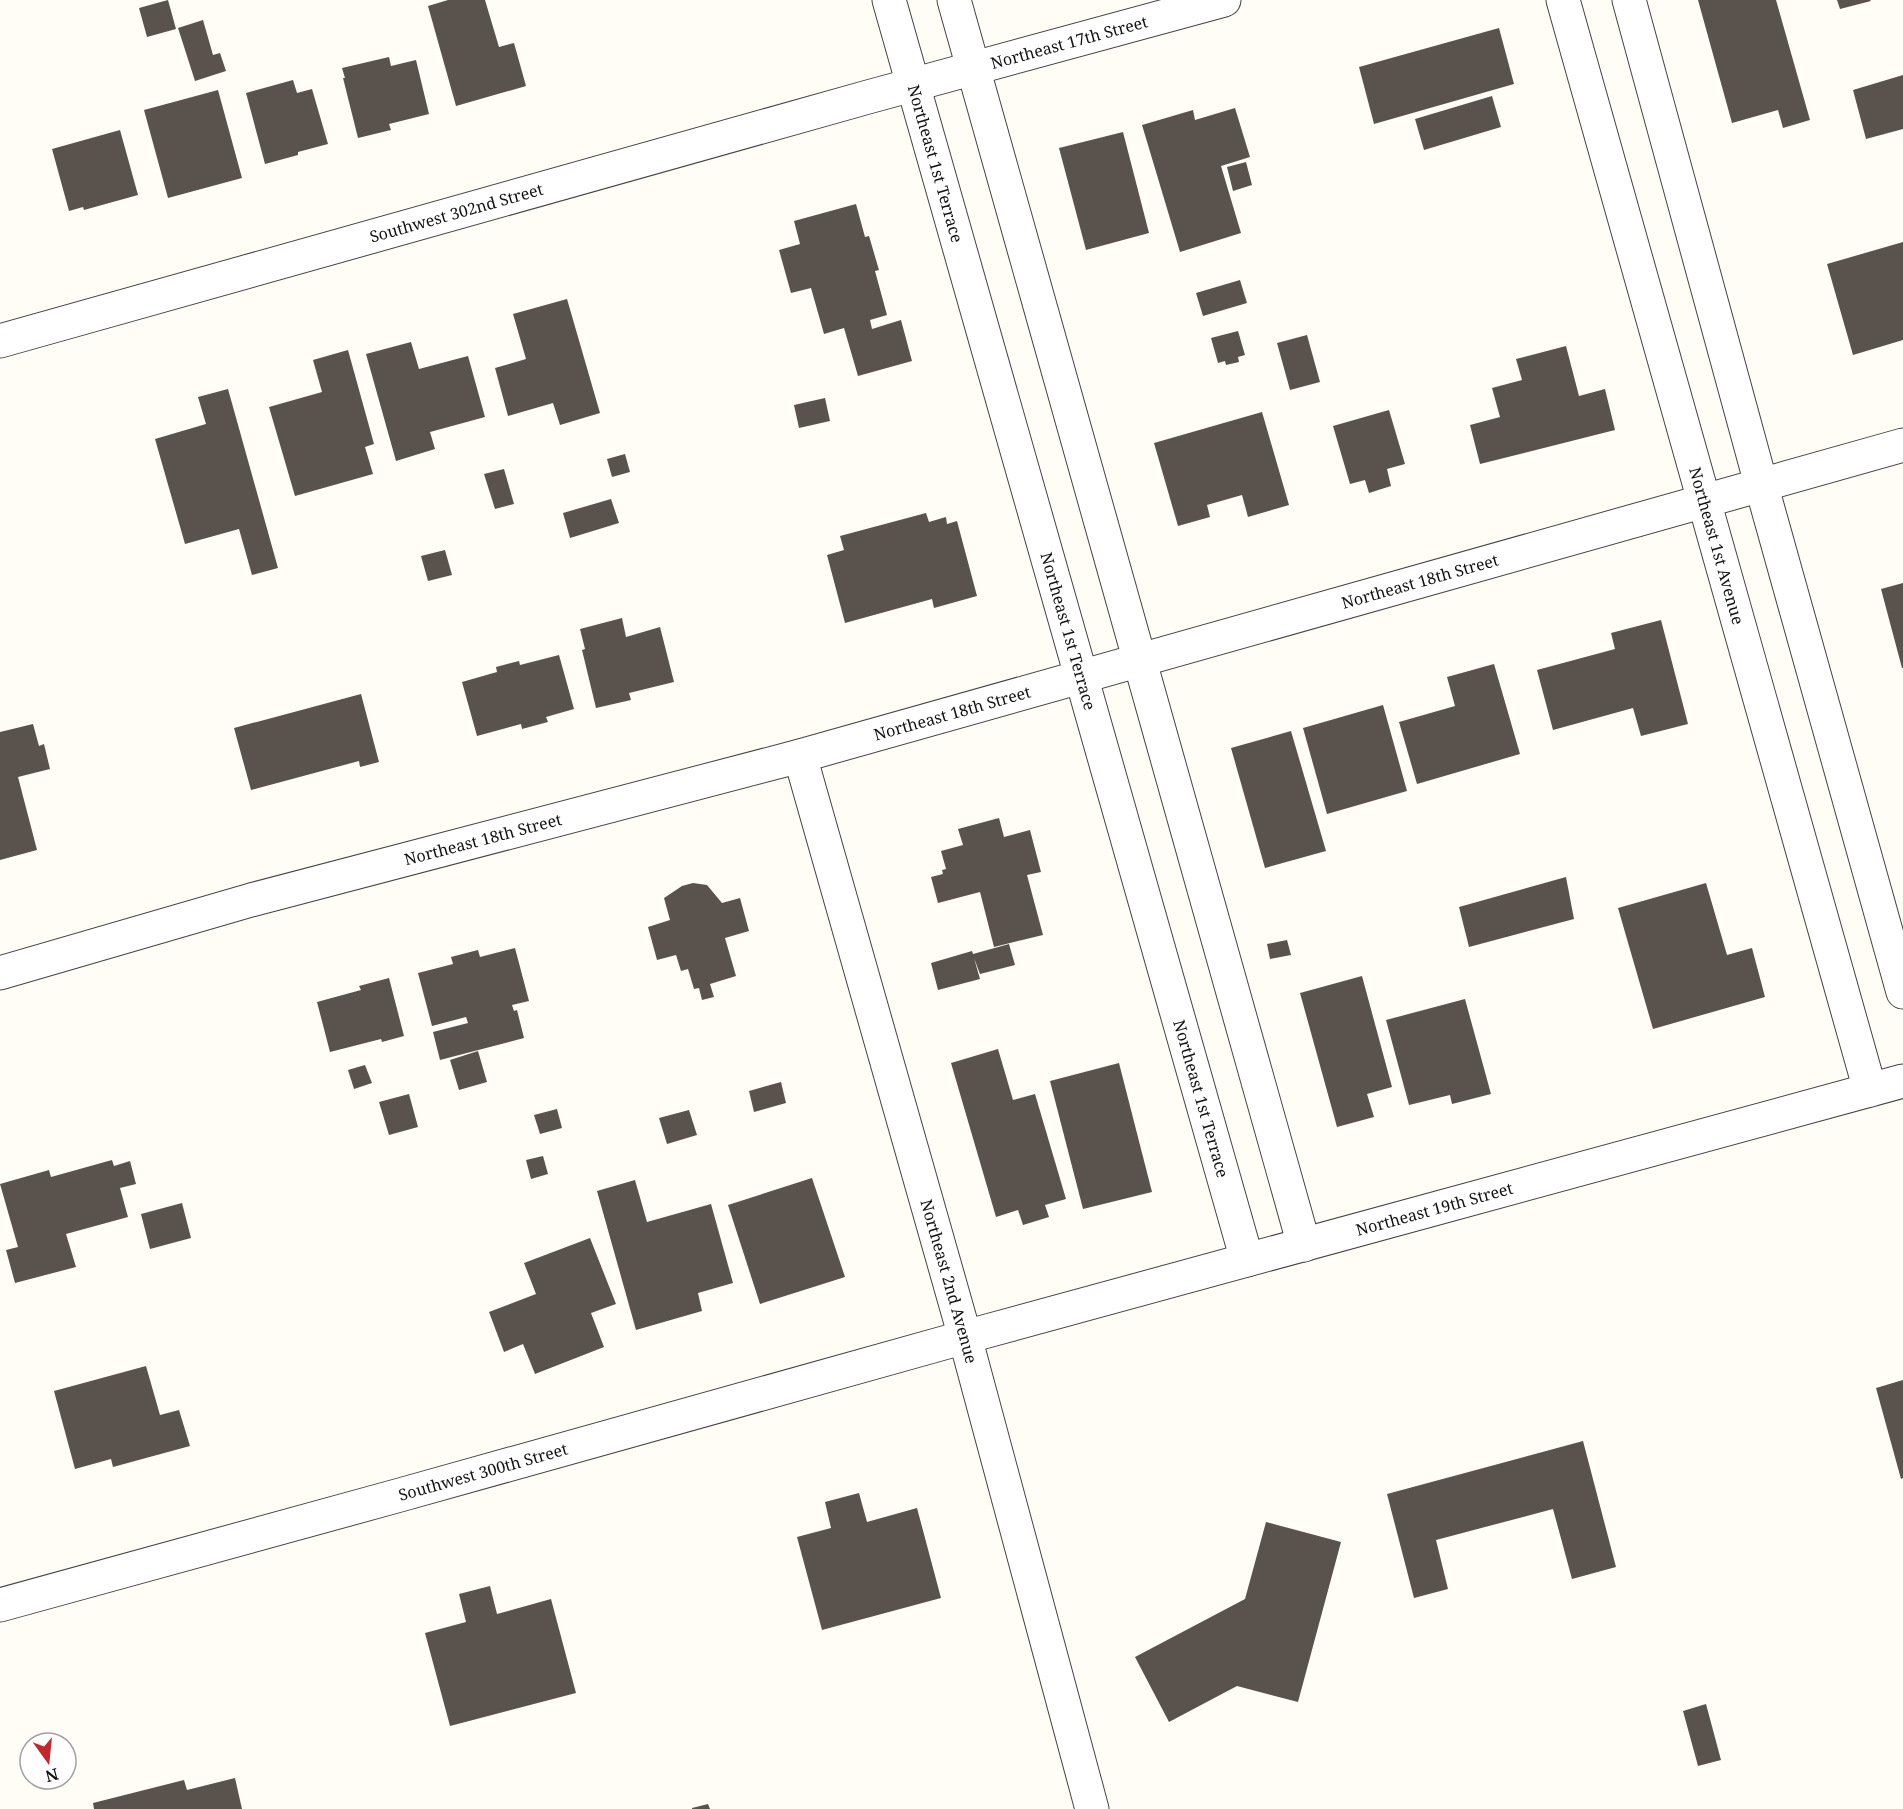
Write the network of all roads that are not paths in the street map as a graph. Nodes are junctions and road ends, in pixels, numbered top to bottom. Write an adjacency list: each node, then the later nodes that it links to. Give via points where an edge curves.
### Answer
1 (889, 0): 7 (street, Northeast 1st Terrace)
2 (954, 0): 6 (street)
3 (1224, 0): 6 (street, Northeast 17th Street)
4 (1563, 0): 11 (street, Northeast 1st Avenue)
5 (1629, 0): 10 (street)
6 (973, 68): 7 (street, Northeast 17th Street); 12 (street)
7 (914, 85): 8 (street, Southwest 302nd Street); 13 (street, Northeast 1st Terrace)
8 (0, 340)
9 (1903, 445): 10 (street, Northeast 18th Street)
10 (1761, 484): 11 (street, Northeast 18th Street); 16 (street)
11 (1705, 500): 12 (street, Northeast 18th Street); 18 (street, Northeast 1st Avenue)
12 (1138, 661): 13 (street, Northeast 18th Street); 19 (street)
13 (1082, 677): 14 (street, Northeast 18th Street); 20 (street, Northeast 1st Terrace)
14 (800, 756): 15 (street, Northeast 18th Street, via 251,900); 21 (street, Northeast 2nd Avenue)
15 (0, 973)
16 (1903, 992)
17 (1903, 1081): 18 (street, Northeast 19th Street)
18 (1870, 1090): 19 (street, Northeast 19th Street)
19 (1304, 1245): 20 (street, Northeast 19th Street)
20 (1247, 1260): 21 (street, Northeast 19th Street)
21 (965, 1337): 22 (street, Southwest 300th Street); 23 (street, Northeast 2nd Avenue)
22 (0, 1605)
23 (1092, 1809)

